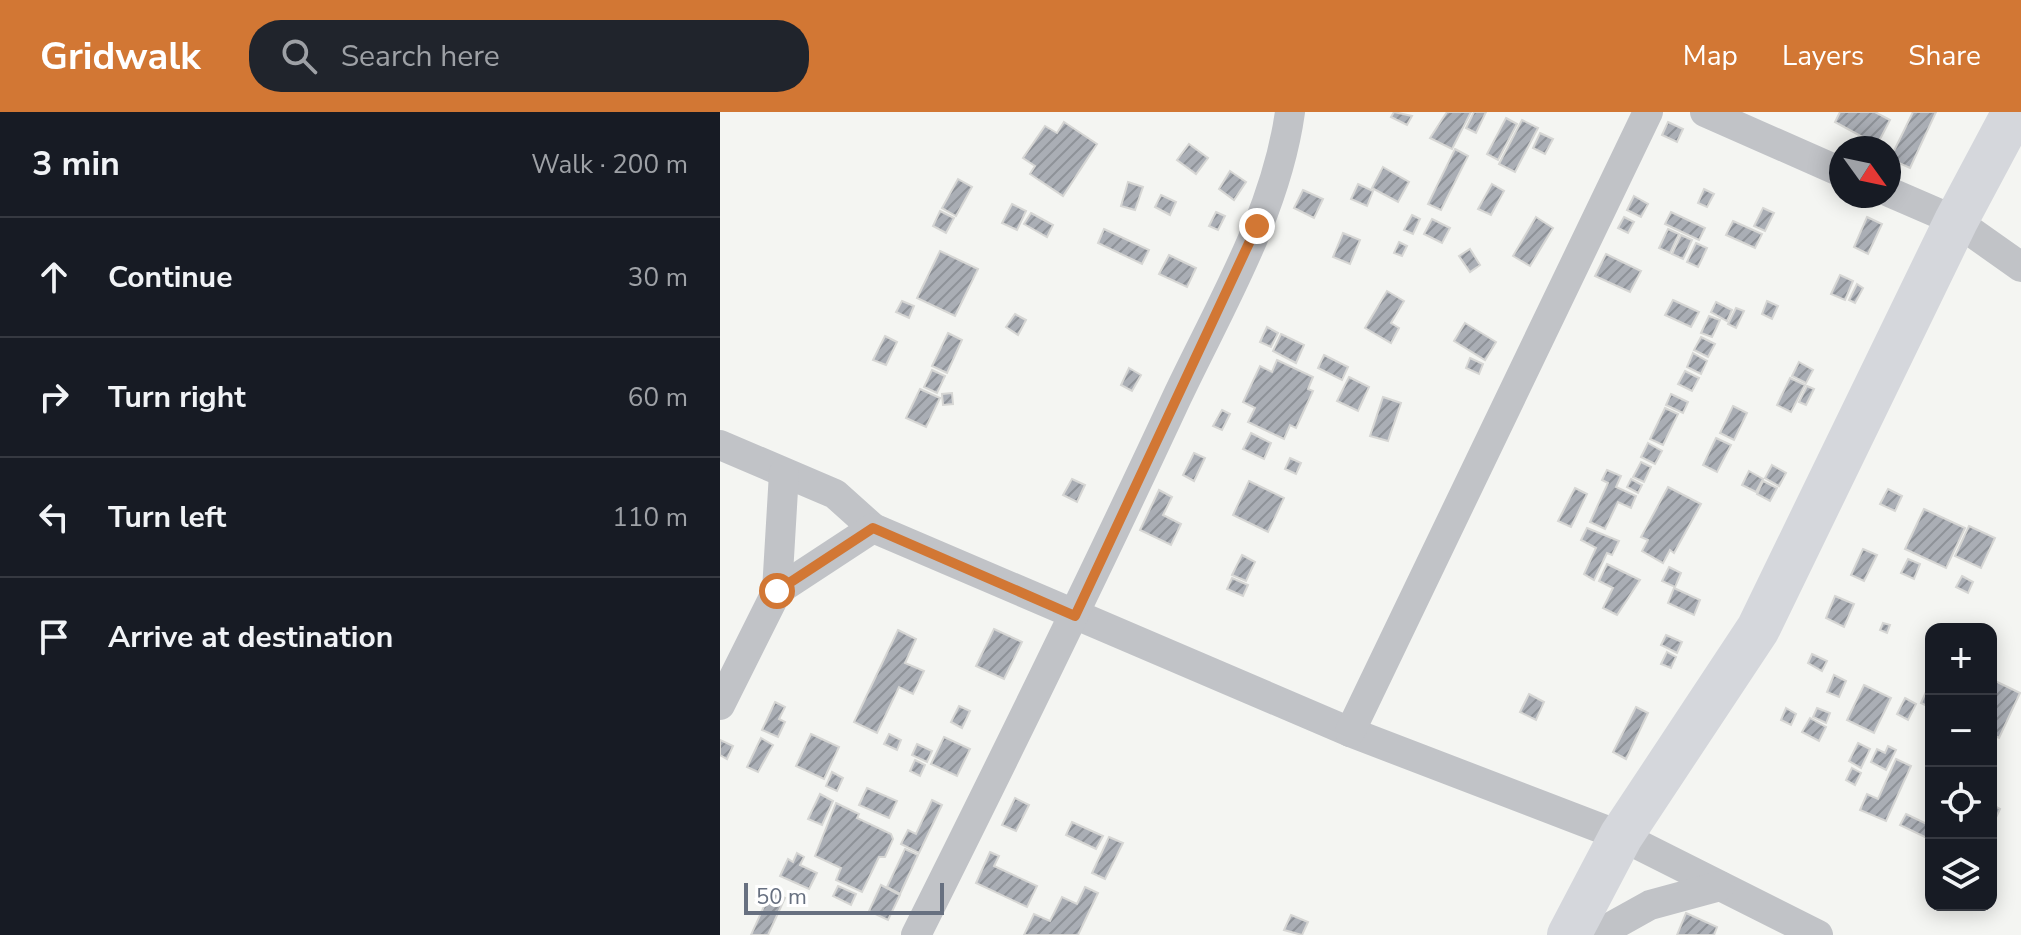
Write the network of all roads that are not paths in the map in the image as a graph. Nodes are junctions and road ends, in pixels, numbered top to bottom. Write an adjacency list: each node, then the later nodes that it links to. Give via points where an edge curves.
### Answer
1 (1290, 112): 13 (street, via 1284,158 1257,226)
2 (1648, 112): 15 (street)
3 (1705, 112): 5 (street)
4 (2014, 112): 7 (street)
5 (1829, 167)
6 (1901, 197): 7 (street)
7 (1956, 221): 8 (street); 16 (street, via 1758,629)
8 (2021, 267)
9 (720, 445): 10 (street)
10 (784, 473): 11 (street, via 835,494); 12 (street)
11 (873, 528): 12 (street); 13 (street)
12 (777, 591): 14 (street)
13 (1075, 616): 15 (street); 18 (street)
14 (720, 705)
15 (1350, 732): 16 (street)
16 (1621, 836): 17 (street); 19 (street)
17 (1720, 886): 20 (street, via 1650,905); 21 (street)
18 (916, 935)
19 (1569, 935)
20 (1596, 935)
21 (1818, 935)

